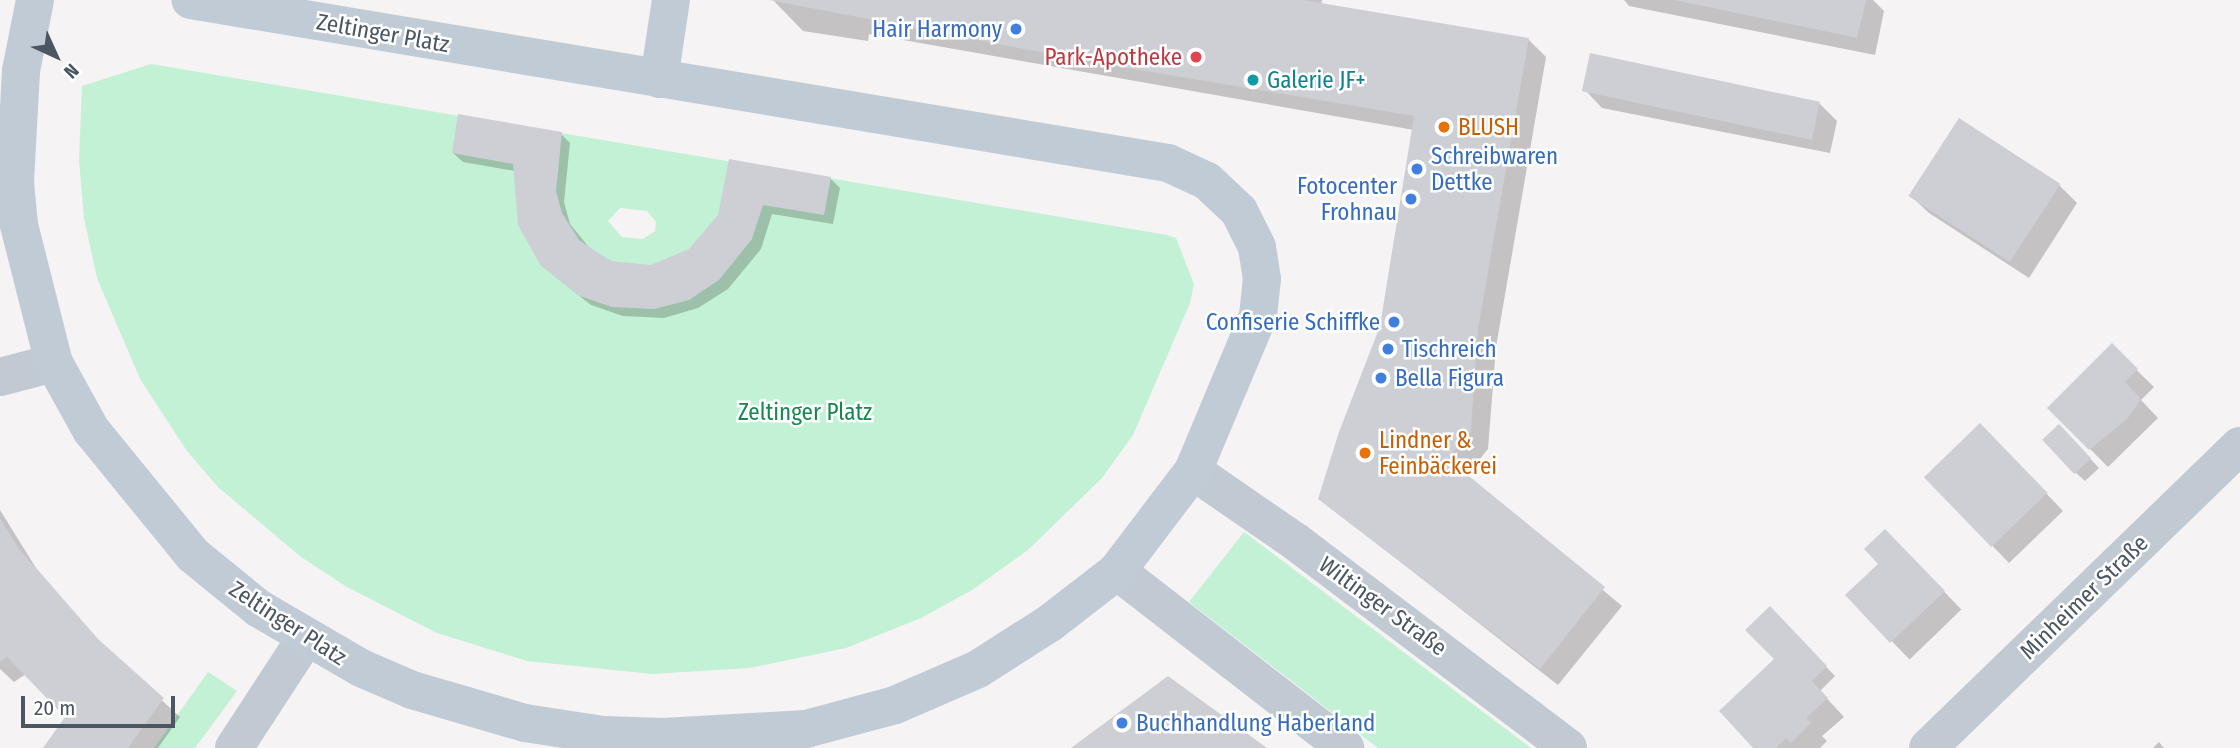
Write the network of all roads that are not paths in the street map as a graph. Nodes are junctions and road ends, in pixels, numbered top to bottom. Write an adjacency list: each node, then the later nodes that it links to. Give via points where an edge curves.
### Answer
1 (35, 0): 5 (street, Zeltinger Platz, via 21,72 15,182 27,269)
2 (191, 0): 4 (street, Zeltinger Platz)
3 (671, 0): 4 (street)
4 (659, 79): 8 (street, Zeltinger Platz, via 1128,155 1168,163 1207,181 1239,211 1256,247 1262,279 1258,316)
5 (54, 363): 6 (street); 10 (street, Zeltinger Platz, via 91,430 193,555)
6 (0, 377)
7 (2240, 446): 15 (street, Minheimer Straße)
8 (1193, 471): 9 (street, Zeltinger Platz); 14 (street, Wiltinger Straße, via 1307,550)
9 (1117, 571): 11 (street, Zeltinger Platz, via 1051,623 978,669); 13 (street)
10 (305, 639): 11 (street, Zeltinger Platz, via 412,690 525,723 603,735); 12 (street)
11 (808, 738)
12 (234, 748)
13 (1345, 748)
14 (1568, 748)
15 (1928, 748)

